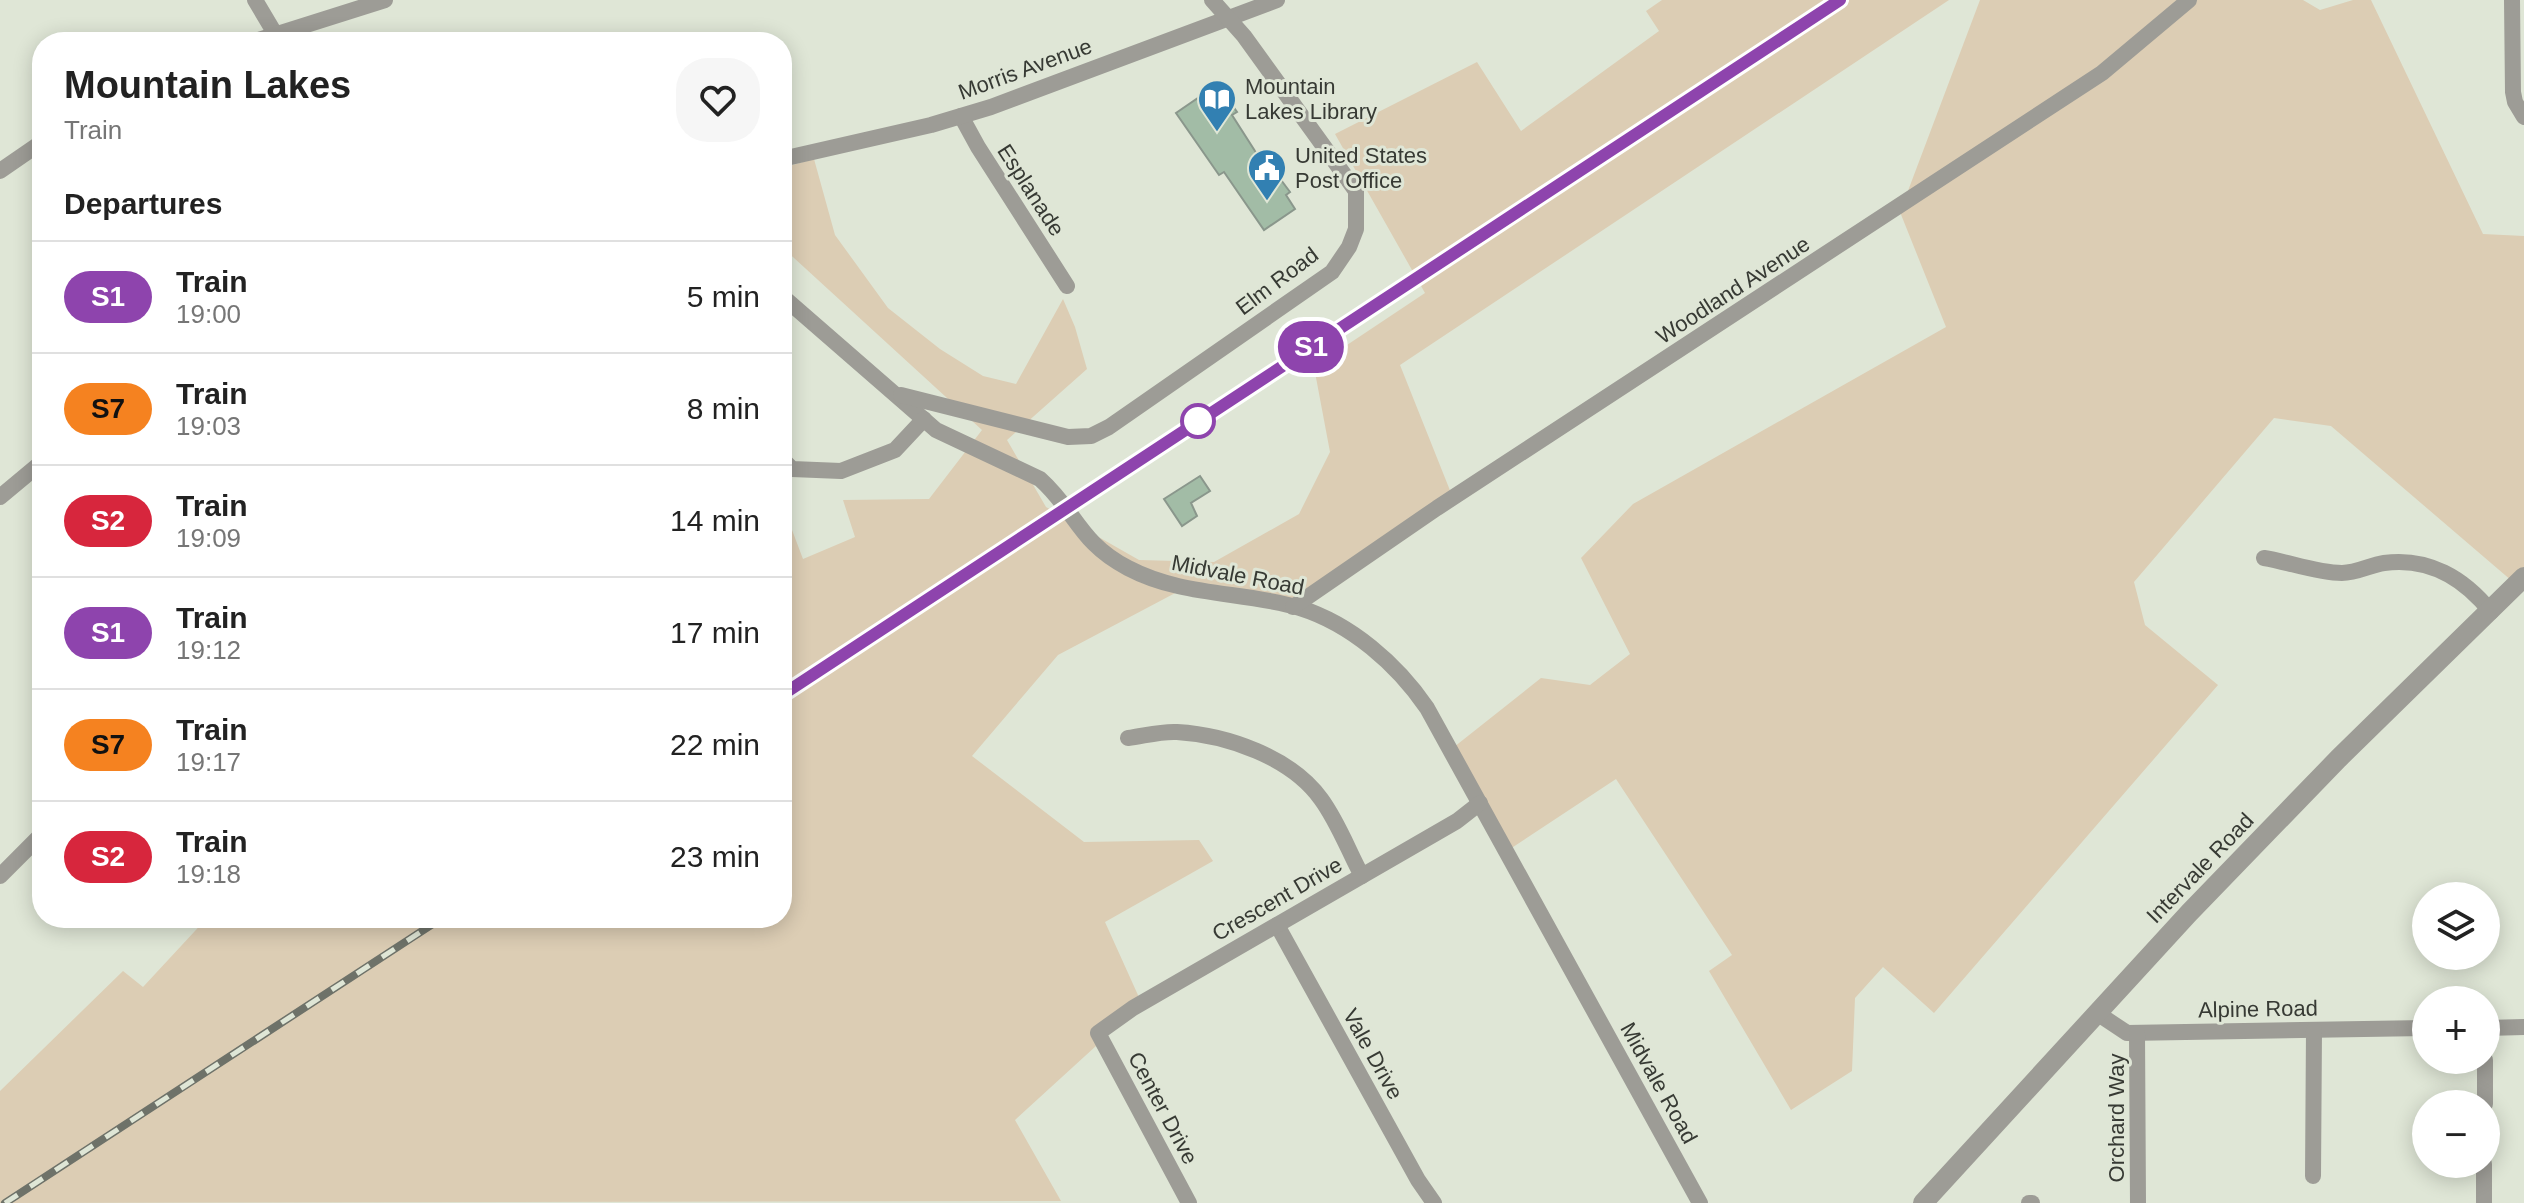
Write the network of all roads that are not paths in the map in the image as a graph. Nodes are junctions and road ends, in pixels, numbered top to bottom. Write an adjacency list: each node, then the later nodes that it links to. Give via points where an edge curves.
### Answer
1 (255, 0): 8 (street)
2 (385, 0): 9 (street)
3 (1212, 0): 7 (street, Elm Road)
4 (1277, 0): 7 (street, Morris Avenue)
5 (2189, 0): 24 (street, Woodland Avenue, via 2102,73)
6 (2512, 0): 11 (street, via 2513,92)
7 (1227, 18): 10 (street, Morris Avenue); 17 (street, Elm Road, via 1356,191 1358,216 1349,247 1332,272 1109,427 1081,438)
8 (274, 32)
9 (294, 32)
10 (961, 116): 13 (street, Morris Avenue); 15 (street, Esplanade)
11 (2524, 117)
12 (32, 149): 14 (street)
13 (792, 157)
14 (0, 171)
15 (1067, 286)
16 (792, 305): 17 (street, Midvale Road)
17 (897, 394): 18 (street, Midvale Road)
18 (924, 419): 19 (street, via 895,450 841,471); 24 (street, Midvale Road, via 959,442 1040,479 1091,543 1128,568 1178,588)
19 (792, 465)
20 (32, 470): 21 (street)
21 (0, 497)
22 (2264, 558): 25 (street, via 2345,573 2381,563 2424,565 2454,577)
23 (2524, 577): 25 (street, Intervale Road)
24 (1293, 607): 27 (street, Midvale Road, via 1359,639 1401,673 1427,708)
25 (2491, 612): 32 (street, Intervale Road, via 2338,759)
26 (1128, 738): 30 (street, via 1197,734 1258,752 1289,770 1319,796)
27 (1480, 803): 30 (street, Crescent Drive); 43 (street, Midvale Road)
28 (32, 844): 29 (street)
29 (0, 876)
30 (1362, 876): 31 (street, Crescent Drive)
31 (1277, 925): 38 (street, Crescent Drive, via 1133,1008); 42 (street, Vale Drive)
32 (2097, 1013): 37 (street, Alpine Road, via 2127,1033); 44 (street, Intervale Road)
33 (2524, 1027): 35 (street)
34 (2412, 1028): 36 (street, Alpine Road)
35 (2500, 1028)
36 (2314, 1030): 37 (street, Alpine Road); 39 (street)
37 (2137, 1033): 45 (street, Orchard Way)
38 (1098, 1034): 41 (street, Center Drive)
39 (2313, 1176)
40 (2484, 1178): 46 (street)
41 (1189, 1203)
42 (1434, 1203)
43 (1700, 1203)
44 (1923, 1203)
45 (2138, 1203)
46 (2484, 1203)

